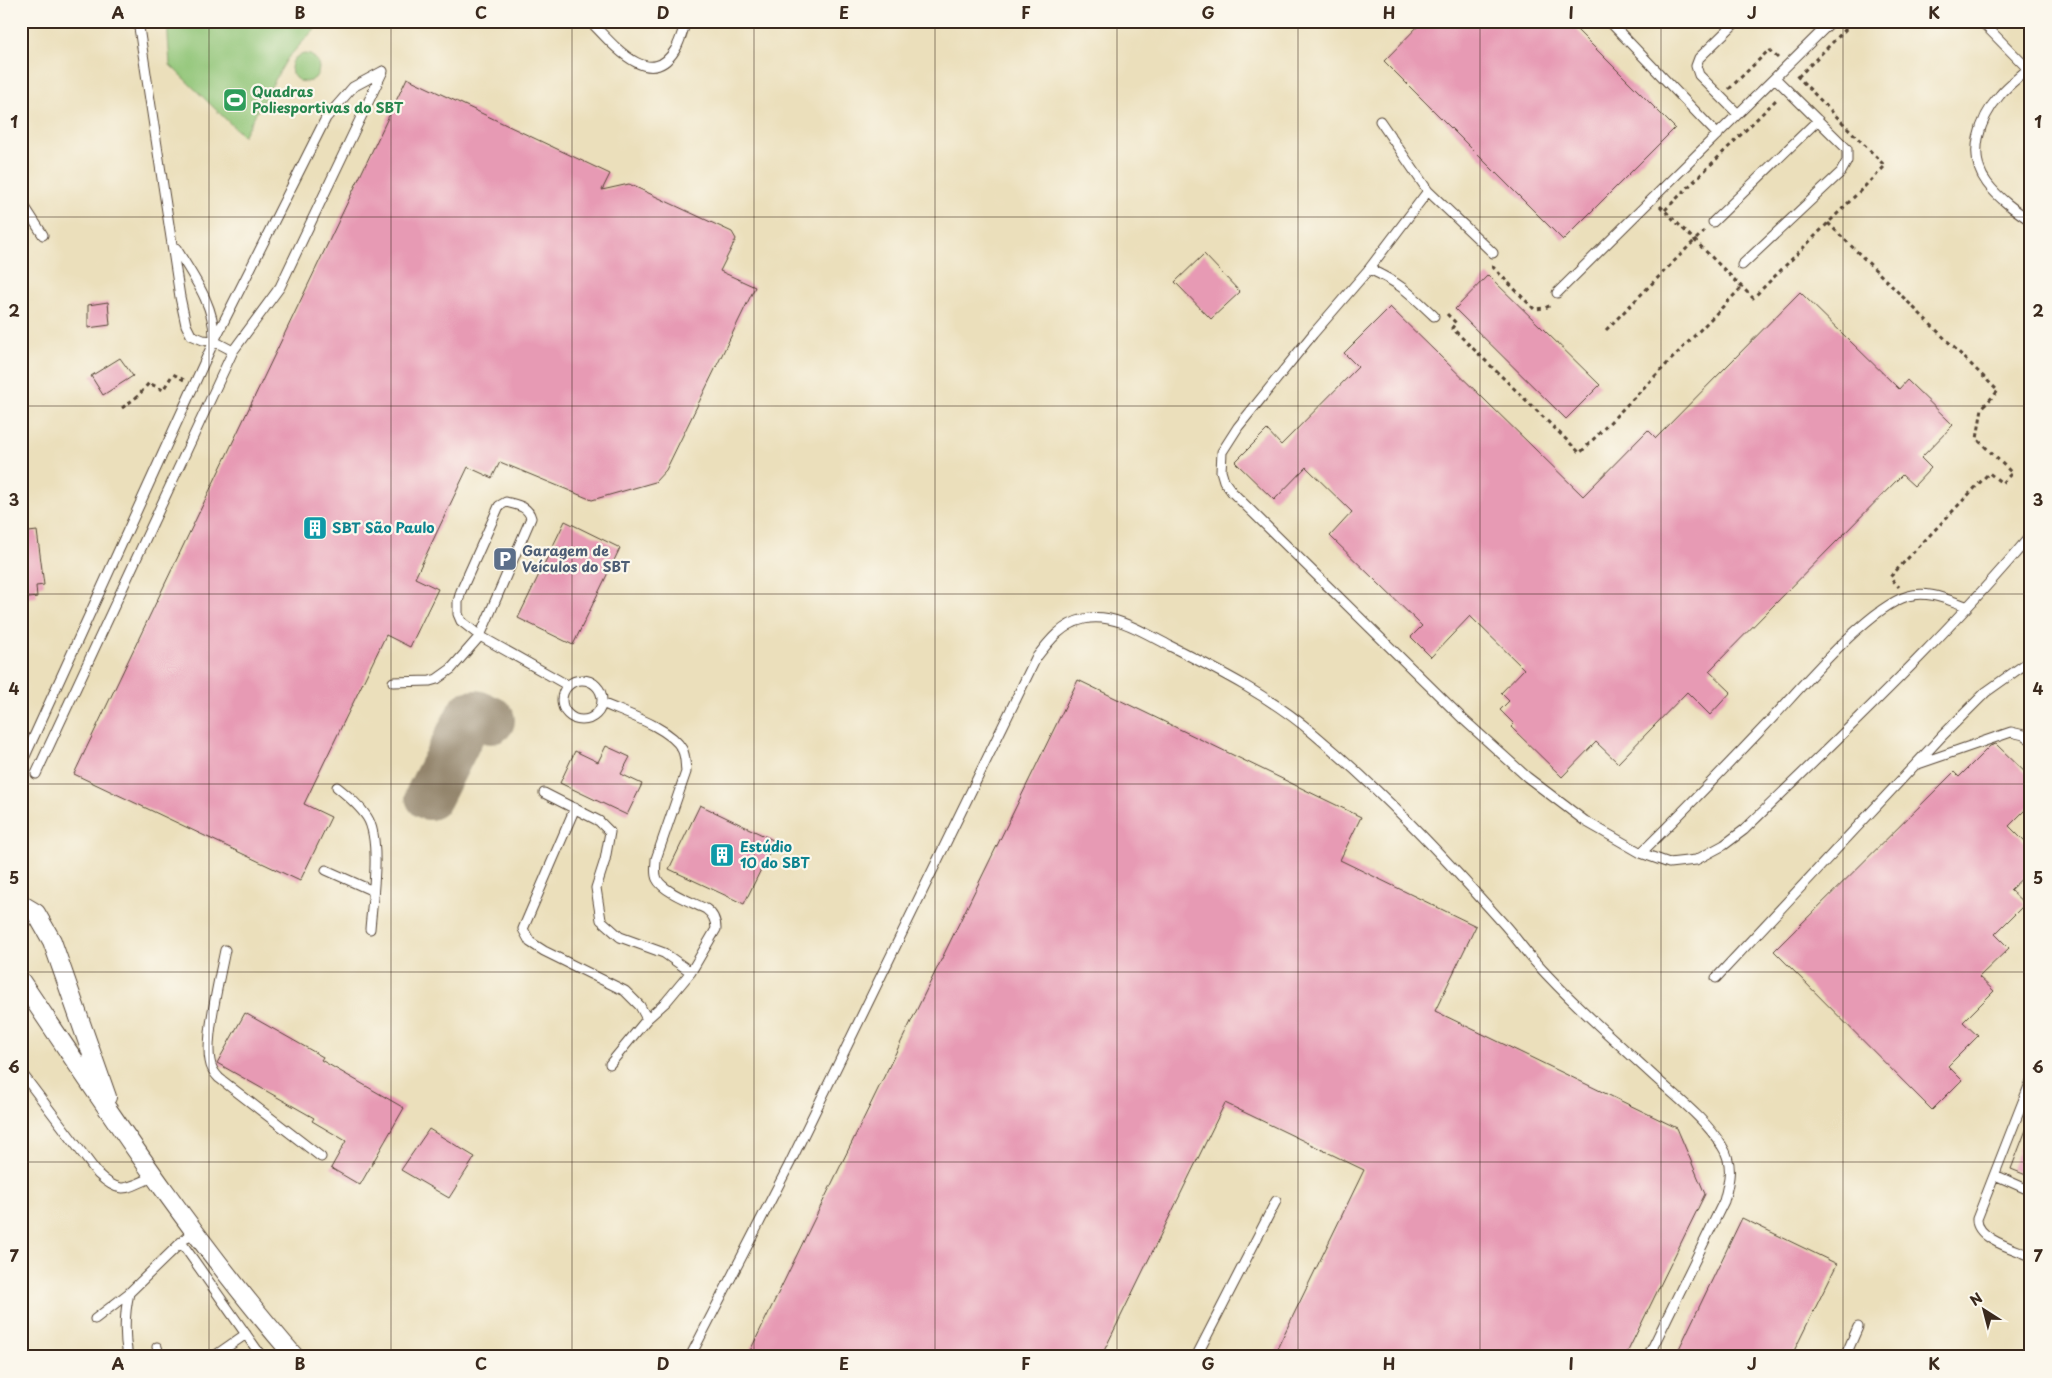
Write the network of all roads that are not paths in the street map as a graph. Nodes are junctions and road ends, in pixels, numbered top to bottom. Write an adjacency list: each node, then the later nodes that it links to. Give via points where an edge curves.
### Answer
1 (138, 21): 19 (lane)
2 (590, 21): 3 (lane, via 628,58 649,67 660,65 672,54)
3 (686, 21)
4 (1609, 21): 13 (lane)
5 (1737, 21): 10 (lane, via 1699,58 1696,66 1699,75)
6 (1832, 21): 9 (lane)
7 (1981, 21): 8 (lane)
8 (2030, 69): 16 (lane, via 1999,96 1981,123 1976,145 1986,182 2002,200)
9 (1775, 78): 10 (lane); 11 (lane)
10 (1738, 114): 13 (lane)
11 (1818, 120): 17 (lane); 21 (lane, via 1847,149 1847,161 1841,172)
12 (1380, 121): 14 (lane)
13 (1718, 135): 23 (lane)
14 (1428, 191): 20 (lane); 22 (lane)
15 (21, 201): 18 (lane)
16 (2031, 221)
17 (1713, 222)
18 (43, 236)
19 (173, 244): 25 (lane, via 204,297 215,326); 25 (lane, via 186,326 191,335)
20 (1493, 253)
21 (1742, 265)
22 (1368, 269): 24 (lane, via 1405,288); 41 (lane, via 1238,427 1222,452 1224,481 1442,698 1528,777 1585,821)
23 (1558, 293)
24 (1434, 316)
25 (214, 340): 26 (lane); 26 (lane, via 326,118 353,87 383,70 280,288); 36 (lane)
26 (233, 351): 37 (lane)
27 (2031, 535): 28 (lane)
28 (1966, 606): 41 (lane, via 1894,683 1744,830 1696,860 1669,863); 41 (lane, via 1925,594 1908,596 1884,608 1850,636 1694,801)
29 (480, 636): 29 (lane, via 531,518 525,508 506,502 499,506 458,602 461,622); 31 (lane, via 438,679); 32 (lane)
30 (2031, 660): 35 (lane, via 1986,692)
31 (393, 682)
32 (568, 685): 33 (lane, via 579,680 591,681 599,687); 33 (lane, via 563,689 562,700 566,712 572,717 583,721 588,719 598,712)
33 (602, 703): 47 (lane, via 661,730 681,748 685,757 686,772 656,859 655,871 664,888 706,909 716,924)
34 (2031, 740): 35 (lane, via 2011,732)
35 (1916, 764): 48 (lane)
36 (21, 765)
37 (36, 774)
38 (337, 787): 43 (lane, via 368,819 374,839)
39 (544, 793): 40 (lane)
40 (574, 808): 47 (lane, via 599,821 610,832 596,888 601,920 620,937 664,952); 50 (lane, via 523,929 530,942 544,951 625,992 640,1006)
41 (1641, 852)
42 (326, 870): 43 (lane)
43 (373, 891): 45 (lane)
44 (26, 912): 54 (street, via 52,941)
45 (370, 929)
46 (225, 950): 55 (lane, via 211,1033 209,1059 212,1070)
47 (692, 972): 50 (lane)
48 (1716, 978)
49 (21, 980): 54 (street)
50 (647, 1019): 51 (lane)
51 (610, 1064)
52 (21, 1072): 57 (lane, via 109,1184 125,1188)
53 (2031, 1081): 56 (lane)
54 (117, 1123): 57 (street)
55 (320, 1157)
56 (1995, 1175): 58 (lane); 61 (lane, via 1977,1219 1979,1228 1986,1236)
57 (153, 1177): 60 (street)
58 (2031, 1191)
59 (1276, 1201): 73 (lane)
60 (188, 1236): 62 (lane); 65 (lane); 71 (street)
61 (2031, 1256)
62 (129, 1293): 63 (lane); 67 (lane, via 124,1337)
63 (95, 1319)
64 (1858, 1327): 75 (lane)
65 (246, 1334): 69 (lane); 70 (lane)
66 (157, 1347): 68 (lane)
67 (128, 1357)
68 (160, 1357)
69 (213, 1357)
70 (261, 1357)
71 (295, 1357)
72 (690, 1357): 74 (lane, via 789,1165 1036,658 1067,625 1085,618 1104,618 1132,626 1219,671 1313,733 1391,804 1504,924 1535,963 1686,1106 1722,1146 1729,1160 1731,1177 1724,1201)
73 (1196, 1357)
74 (1648, 1357)
75 (1845, 1357)

